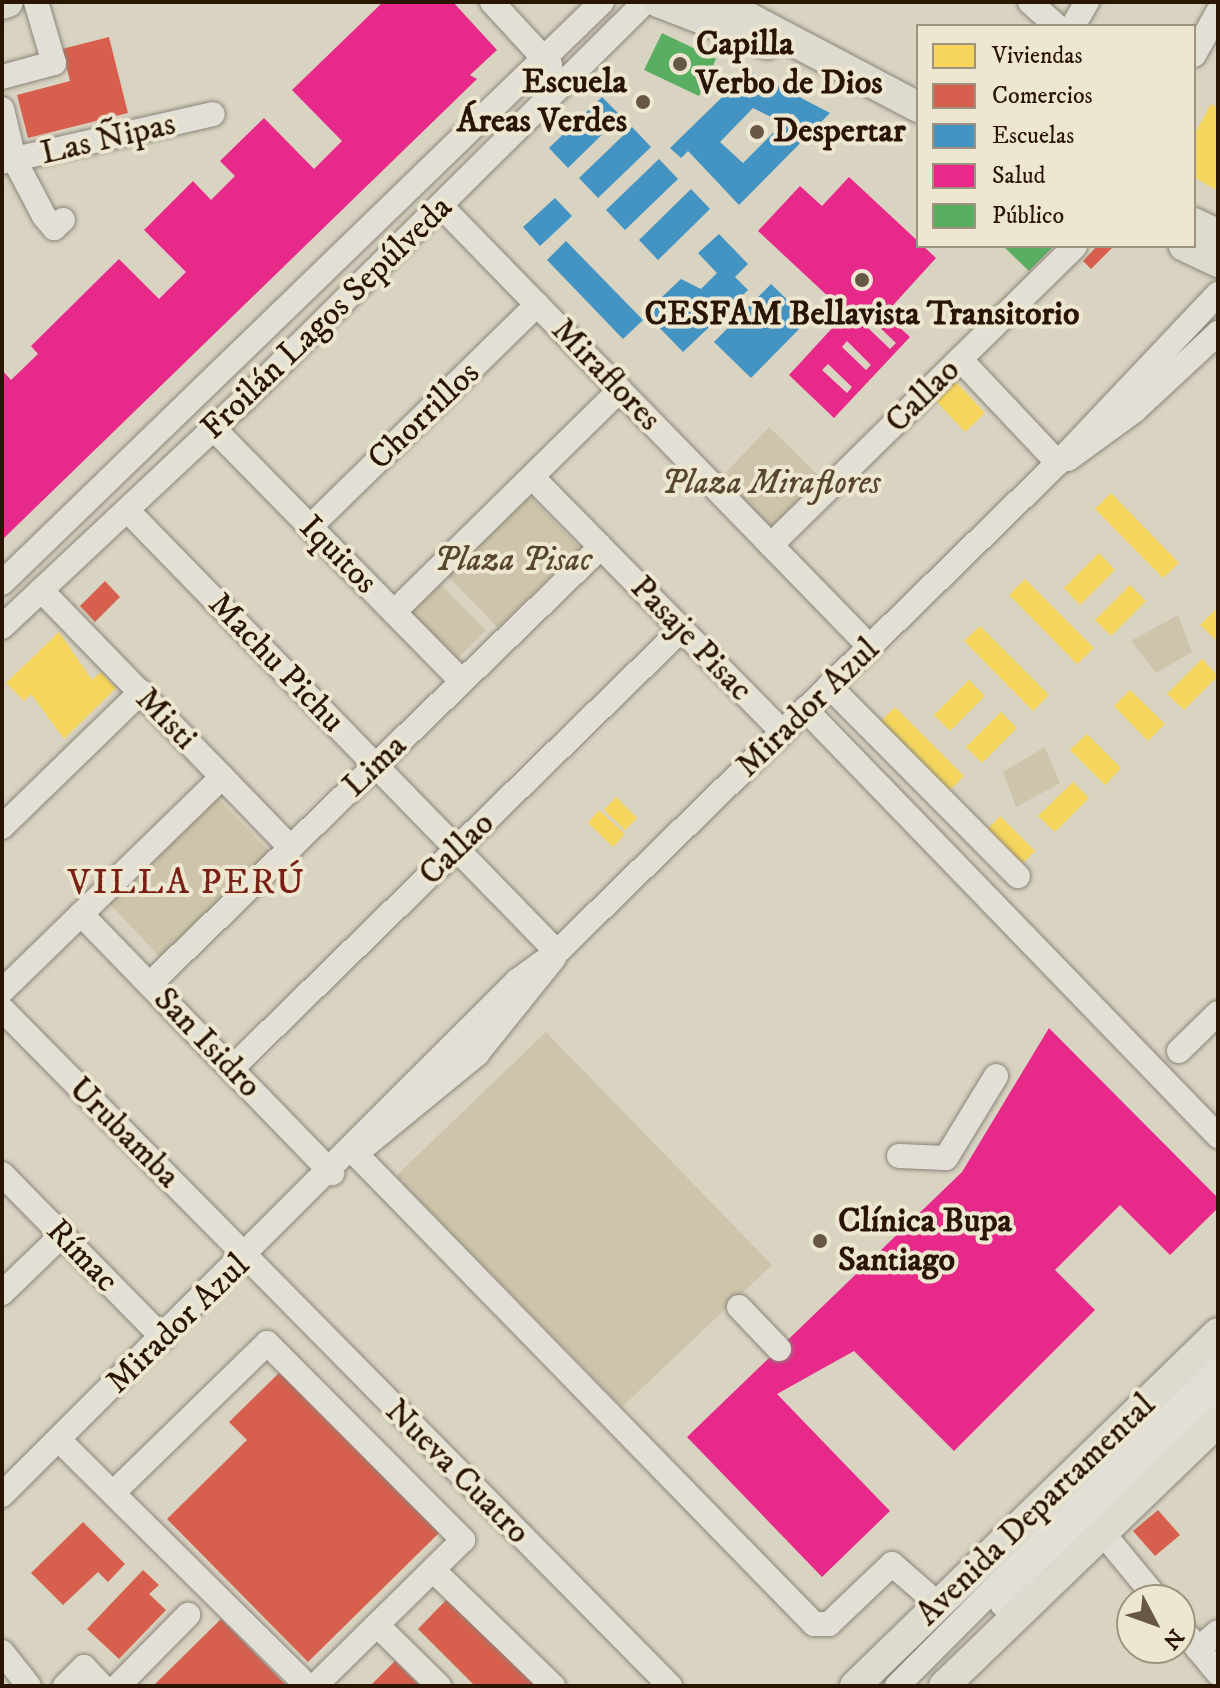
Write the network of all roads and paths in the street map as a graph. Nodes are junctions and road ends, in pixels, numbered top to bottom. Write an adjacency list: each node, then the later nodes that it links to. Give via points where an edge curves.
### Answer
1 (8, 2): 10 (main road)
2 (36, 2): 17 (street, via 54,63)
3 (492, 2): 15 (street)
4 (602, 2): 15 (street, Froilán Lagos Sepúlveda)
5 (645, 2): 18 (street, Froilán Lagos Sepúlveda)
6 (658, 2): 16 (main road)
7 (719, 2): 16 (main road)
8 (1030, 2): 12 (street)
9 (1087, 2): 13 (street)
10 (2, 4)
11 (1218, 12): 14 (street)
12 (1055, 24)
13 (1074, 24)
14 (1196, 51)
15 (545, 57): 18 (street, via 554,79); 33 (street, Froilán Lagos Sepúlveda)
16 (815, 58): 19 (main road)
17 (2, 77)
18 (548, 103): 23 (street, Froilán Lagos Sepúlveda)
19 (916, 106)
20 (2, 109): 22 (street)
21 (213, 114): 22 (street, Las Ñipas, via 119,150)
22 (8, 160): 24 (street)
23 (442, 207): 31 (street, Miraflores); 35 (street, Froilán Lagos Sepúlveda)
24 (58, 224)
25 (1196, 224): 26 (main road)
26 (1218, 234)
27 (1073, 248): 34 (street, Callao)
28 (1188, 248): 29 (main road)
29 (1218, 262)
30 (1218, 294): 38 (street, Mirador Azul)
31 (537, 305): 36 (street, Miraflores); 42 (street, Chorrillos)
32 (1218, 333): 38 (street, Mirador Azul, via 1134,411)
33 (260, 335): 35 (street, via 275,342); 39 (street, Froilán Lagos Sepúlveda)
34 (960, 359): 38 (street); 43 (street, Callao)
35 (284, 361): 37 (street, Froilán Lagos Sepúlveda)
36 (620, 390): 40 (street); 43 (street, Miraflores)
37 (214, 429): 41 (street, Froilán Lagos Sepúlveda); 42 (street, Iquitos)
38 (1058, 463): 50 (street, Mirador Azul)
39 (120, 473): 41 (street, Machu Pichu); 45 (street, Froilán Lagos Sepúlveda)
40 (532, 477): 44 (street, Pasaje Pisac); 47 (street)
41 (132, 507): 46 (street, Froilán Lagos Sepúlveda); 56 (street, Machu Pichu)
42 (310, 527): 47 (street, Iquitos)
43 (771, 545): 50 (street, Miraflores)
44 (601, 547): 49 (street, Pasaje Pisac); 51 (street, Lima)
45 (2, 583)
46 (41, 590): 48 (street, Froilán Lagos Sepúlveda); 53 (street, Misti)
47 (394, 612): 51 (street, Iquitos)
48 (2, 627)
49 (682, 629): 55 (street, Pasaje Pisac); 60 (street, Callao)
50 (870, 647): 52 (street, Mirador Azul)
51 (462, 681): 56 (street, Lima)
52 (829, 686): 54 (street, Mirador Azul); 61 (street)
53 (141, 692): 57 (street, Misti); 58 (street)
54 (806, 710): 55 (street, Mirador Azul); 71 (street)
55 (783, 732): 63 (street, Mirador Azul)
56 (376, 765): 59 (street, Lima); 60 (street, Machu Pichu)
57 (222, 777): 59 (street, Misti); 62 (street)
58 (2, 827)
59 (291, 848): 64 (street, Lima)
60 (457, 849): 63 (street, Machu Pichu); 69 (street, Callao)
61 (1018, 876)
62 (81, 914): 64 (street, San Isidro); 65 (street)
63 (557, 952): 72 (street, Mirador Azul, via 517,981)
64 (150, 984): 69 (street, San Isidro)
65 (2, 991)
66 (2, 1009): 77 (street, Urubamba)
67 (1218, 1013): 68 (street)
68 (1179, 1051)
69 (231, 1069): 74 (street, San Isidro)
70 (996, 1076): 73 (street, via 946,1158)
71 (1218, 1136)
72 (354, 1152): 74 (street, Mirador Azul); 91 (street, via 814,1624 829,1624 892,1564)
73 (899, 1156)
74 (332, 1173): 77 (street, Mirador Azul)
75 (2, 1174): 76 (street, Rímac)
76 (62, 1235): 78 (street); 81 (street, Rímac)
77 (245, 1258): 81 (street, Mirador Azul); 105 (street, Nueva Cuatro)
78 (2, 1293)
79 (739, 1307): 82 (street)
80 (1218, 1333): 88 (main road, Avenida Departamental)
81 (163, 1338): 85 (street, Mirador Azul)
82 (779, 1349)
83 (1216, 1371): 88 (street)
84 (1218, 1421): 88 (main road, Avenida Departamental)
85 (59, 1440): 86 (street); 87 (street, Mirador Azul)
86 (113, 1493): 89 (street, via 267,1343 463,1540); 101 (street)
87 (2, 1495)
88 (1083, 1510): 90 (street); 91 (main road, Avenida Departamental); 107 (street); 108 (street); 109 (main road, Avenida Departamental)
89 (433, 1570): 93 (street); 104 (street)
90 (1145, 1584)
91 (939, 1605): 106 (main road, Avenida Departamental)
92 (188, 1615): 100 (street)
93 (377, 1625): 102 (street); 103 (street)
94 (1218, 1632): 96 (street)
95 (1196, 1647): 96 (street)
96 (1198, 1649): 97 (street)
97 (1218, 1673)
98 (65, 1686): 99 (street, via 84,1667)
99 (102, 1686)
100 (118, 1686)
101 (308, 1686)
102 (315, 1686)
103 (439, 1686)
104 (553, 1686)
105 (670, 1686)
106 (855, 1686)
107 (897, 1686)
108 (917, 1686)
109 (944, 1686)

